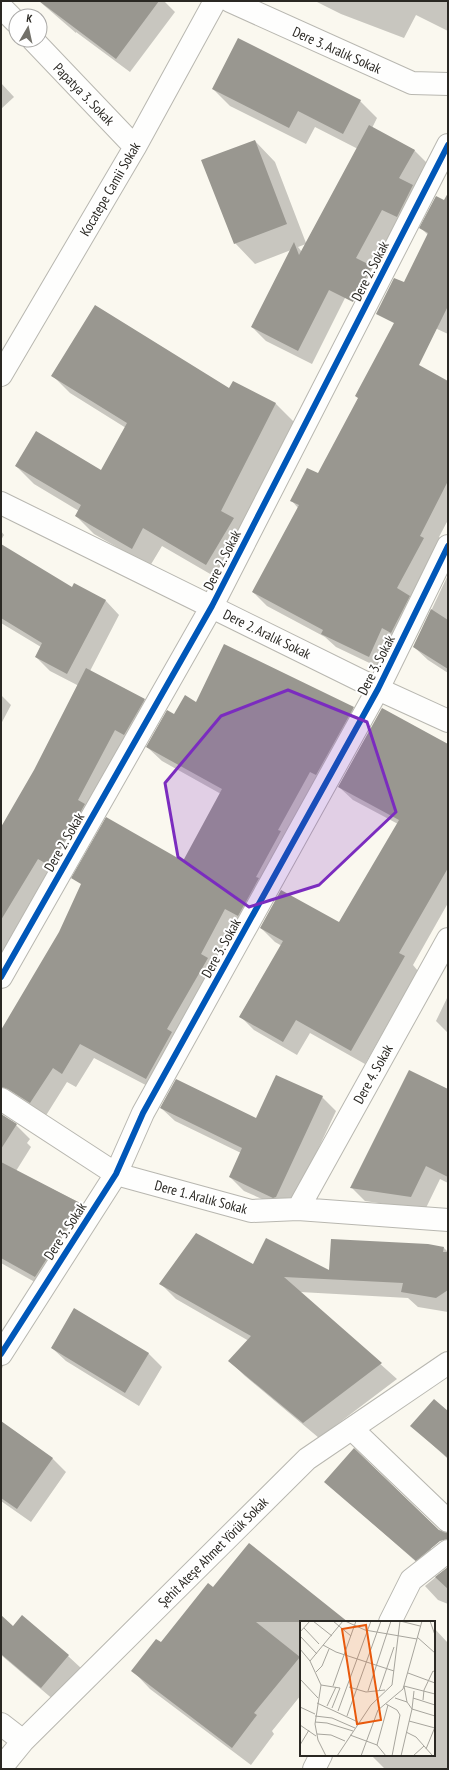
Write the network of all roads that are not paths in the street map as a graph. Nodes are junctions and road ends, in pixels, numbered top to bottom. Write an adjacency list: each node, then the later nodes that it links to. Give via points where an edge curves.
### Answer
1 (216, 1): 6 (street, Kocatepe Camii Sokak)
2 (230, 1): 4 (street, Dere 3. Aralık Sokak, via 412,83)
3 (41, 48): 6 (street, Papatya 3. Sokak)
4 (448, 84)
5 (448, 145): 10 (street, Dere 2. Sokak)
6 (135, 147): 7 (street, Kocatepe Camii Sokak)
7 (1, 375)
8 (1, 503): 10 (street, Dere 2. Aralık Sokak)
9 (448, 546): 11 (street, Dere 3. Sokak)
10 (212, 606): 11 (street, Dere 2. Aralık Sokak); 14 (street, Dere 2. Sokak)
11 (378, 688): 12 (street, Dere 2. Aralık Sokak); 16 (street, Dere 3. Sokak, via 143,1113)
12 (448, 721)
13 (448, 940): 17 (street, Dere 4. Sokak)
14 (1, 977)
15 (1, 1099): 16 (street, Dere 1. Aralık Sokak)
16 (116, 1174): 17 (street, Dere 1. Aralık Sokak, via 252,1211); 19 (street, Dere 3. Sokak)
17 (298, 1209): 18 (street, Dere 1. Aralık Sokak)
18 (448, 1220)
19 (1, 1354)
20 (448, 1363): 21 (street, Şehit Ateşe Ahmet Yörük Sokak)
21 (352, 1429): 22 (street); 26 (street, Şehit Ateşe Ahmet Yörük Sokak, via 307,1459)
22 (448, 1521)
23 (448, 1551): 24 (street, via 411,1580)
24 (390, 1621)
25 (1, 1724): 26 (street)
26 (23, 1741): 28 (street, Şehit Ateşe Ahmet Yörük Sokak)
27 (320, 1756): 29 (street)
28 (1, 1768)
29 (314, 1769)

